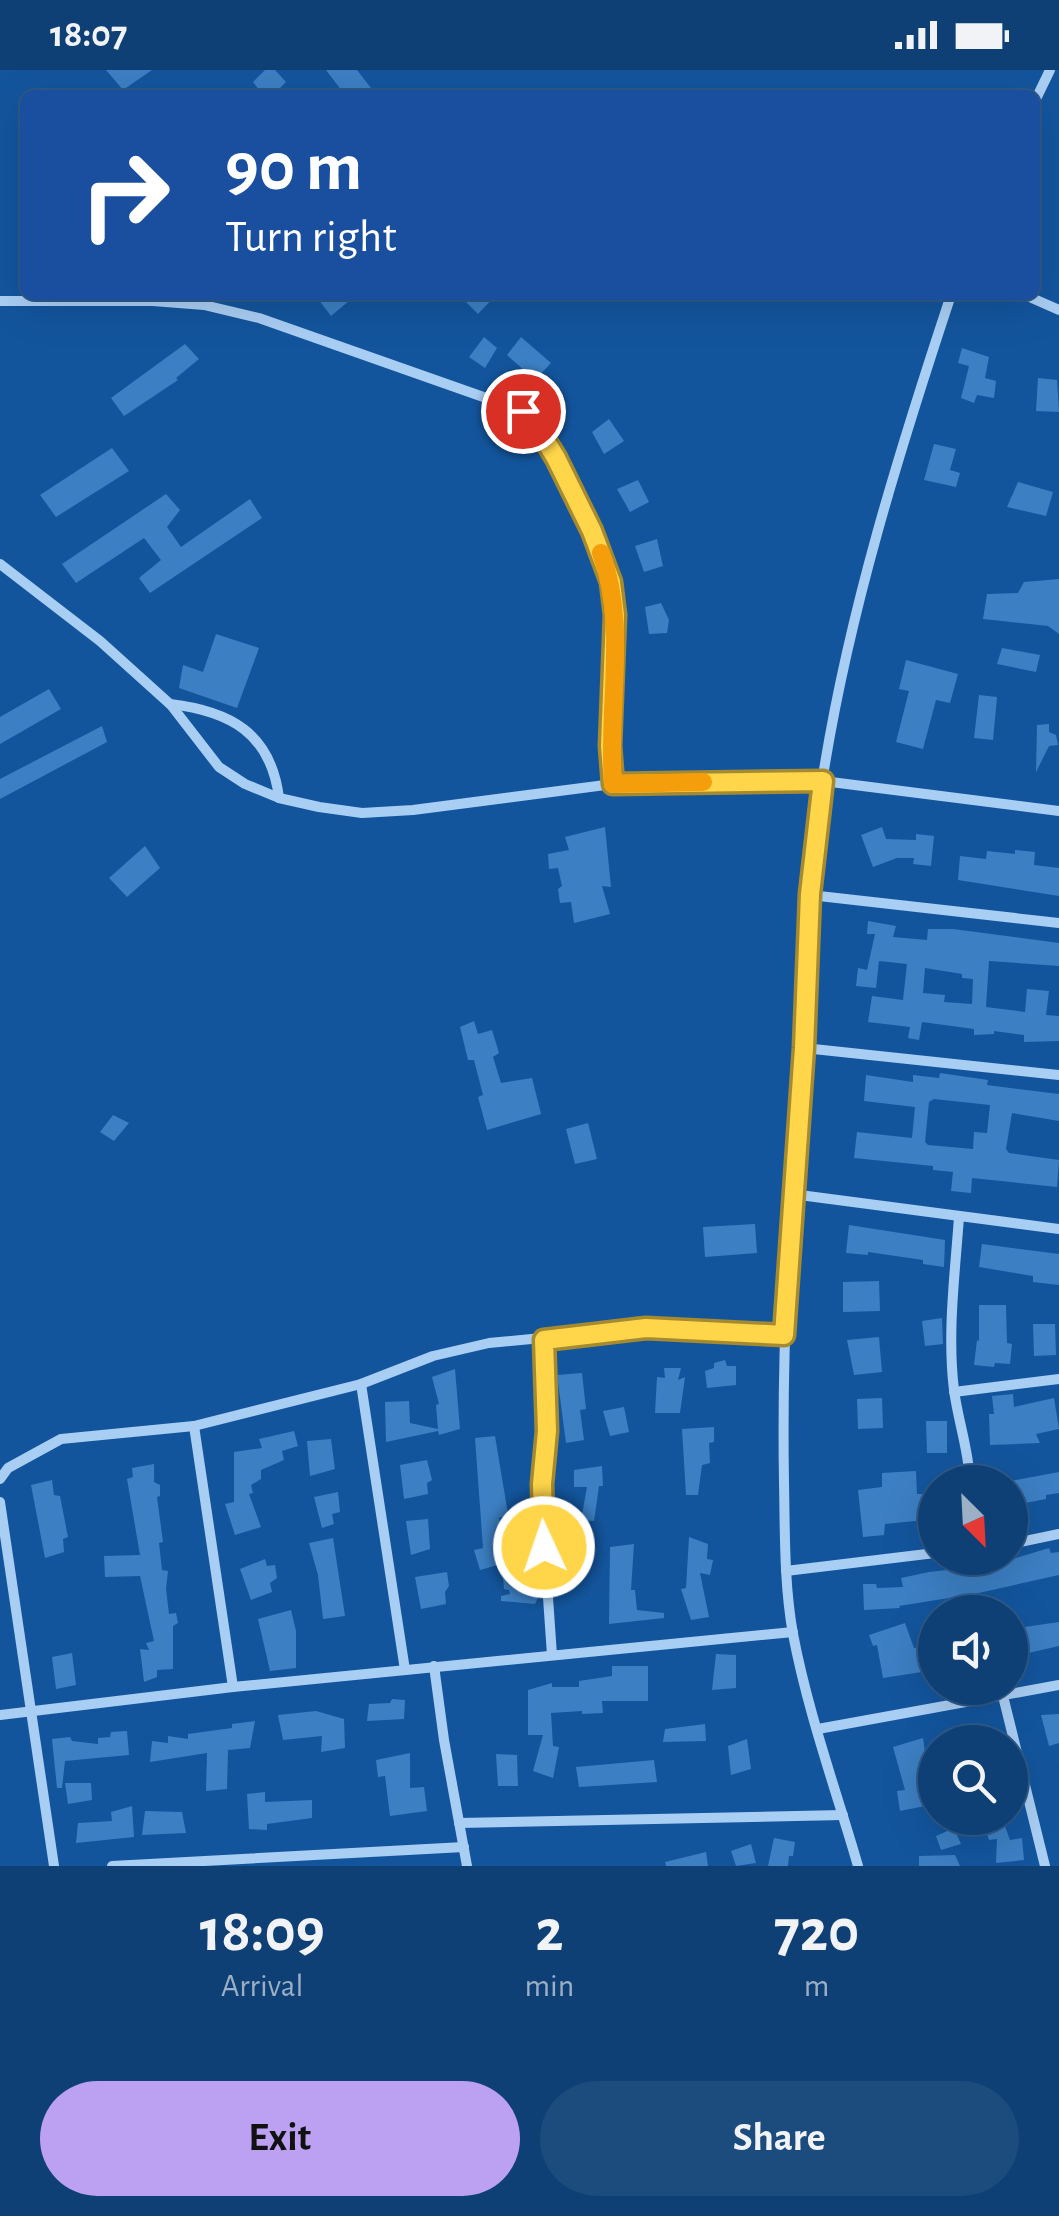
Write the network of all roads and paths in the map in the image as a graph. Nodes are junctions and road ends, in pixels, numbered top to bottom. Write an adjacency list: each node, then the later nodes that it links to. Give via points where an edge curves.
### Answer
1 (949, 300): 5 (street, via 869,567)
2 (0, 301): 6 (street, via 204,305 523,411 556,458 611,582)
3 (0, 564): 4 (street)
4 (169, 704): 7 (street, via 219,767); 7 (street, via 222,715 245,728 273,768)
5 (823, 781): 6 (street); 8 (street); 9 (street)
6 (613, 784): 7 (street, via 362,813)
7 (279, 798)
8 (1059, 811)
9 (810, 894): 10 (street); 11 (street)
10 (1059, 923)
11 (804, 1048): 12 (street); 13 (street)
12 (1059, 1076)
13 (792, 1194): 14 (street); 16 (street)
14 (959, 1217): 15 (street); 20 (street)
15 (1059, 1229)
16 (784, 1335): 17 (street, via 646,1328); 28 (street)
17 (544, 1340): 19 (street, via 470,1347); 30 (street, via 542,1510)
18 (1059, 1378): 20 (street)
19 (362, 1384): 21 (street); 32 (street)
20 (954, 1392): 22 (street)
21 (194, 1426): 23 (street, via 61,1439); 34 (street)
22 (969, 1465)
23 (0, 1479)
24 (0, 1502): 38 (street)
25 (1059, 1534): 26 (street)
26 (1028, 1540)
27 (918, 1555): 28 (street)
28 (786, 1572): 29 (street)
29 (792, 1632): 30 (street); 40 (street)
30 (552, 1655): 31 (street)
31 (434, 1666): 32 (street); 42 (street)
32 (405, 1670): 34 (street)
33 (1059, 1685): 35 (street)
34 (233, 1687): 38 (street)
35 (1028, 1691)
36 (953, 1705): 40 (street)
37 (1006, 1705): 49 (street)
38 (33, 1712): 39 (street); 45 (street)
39 (0, 1715)
40 (818, 1729): 41 (street)
41 (843, 1816): 42 (street); 48 (street)
42 (459, 1823): 43 (street)
43 (464, 1846): 44 (street); 47 (street)
44 (191, 1864): 46 (street)
45 (54, 1866)
46 (112, 1866)
47 (467, 1866)
48 (858, 1866)
49 (1045, 1866)

